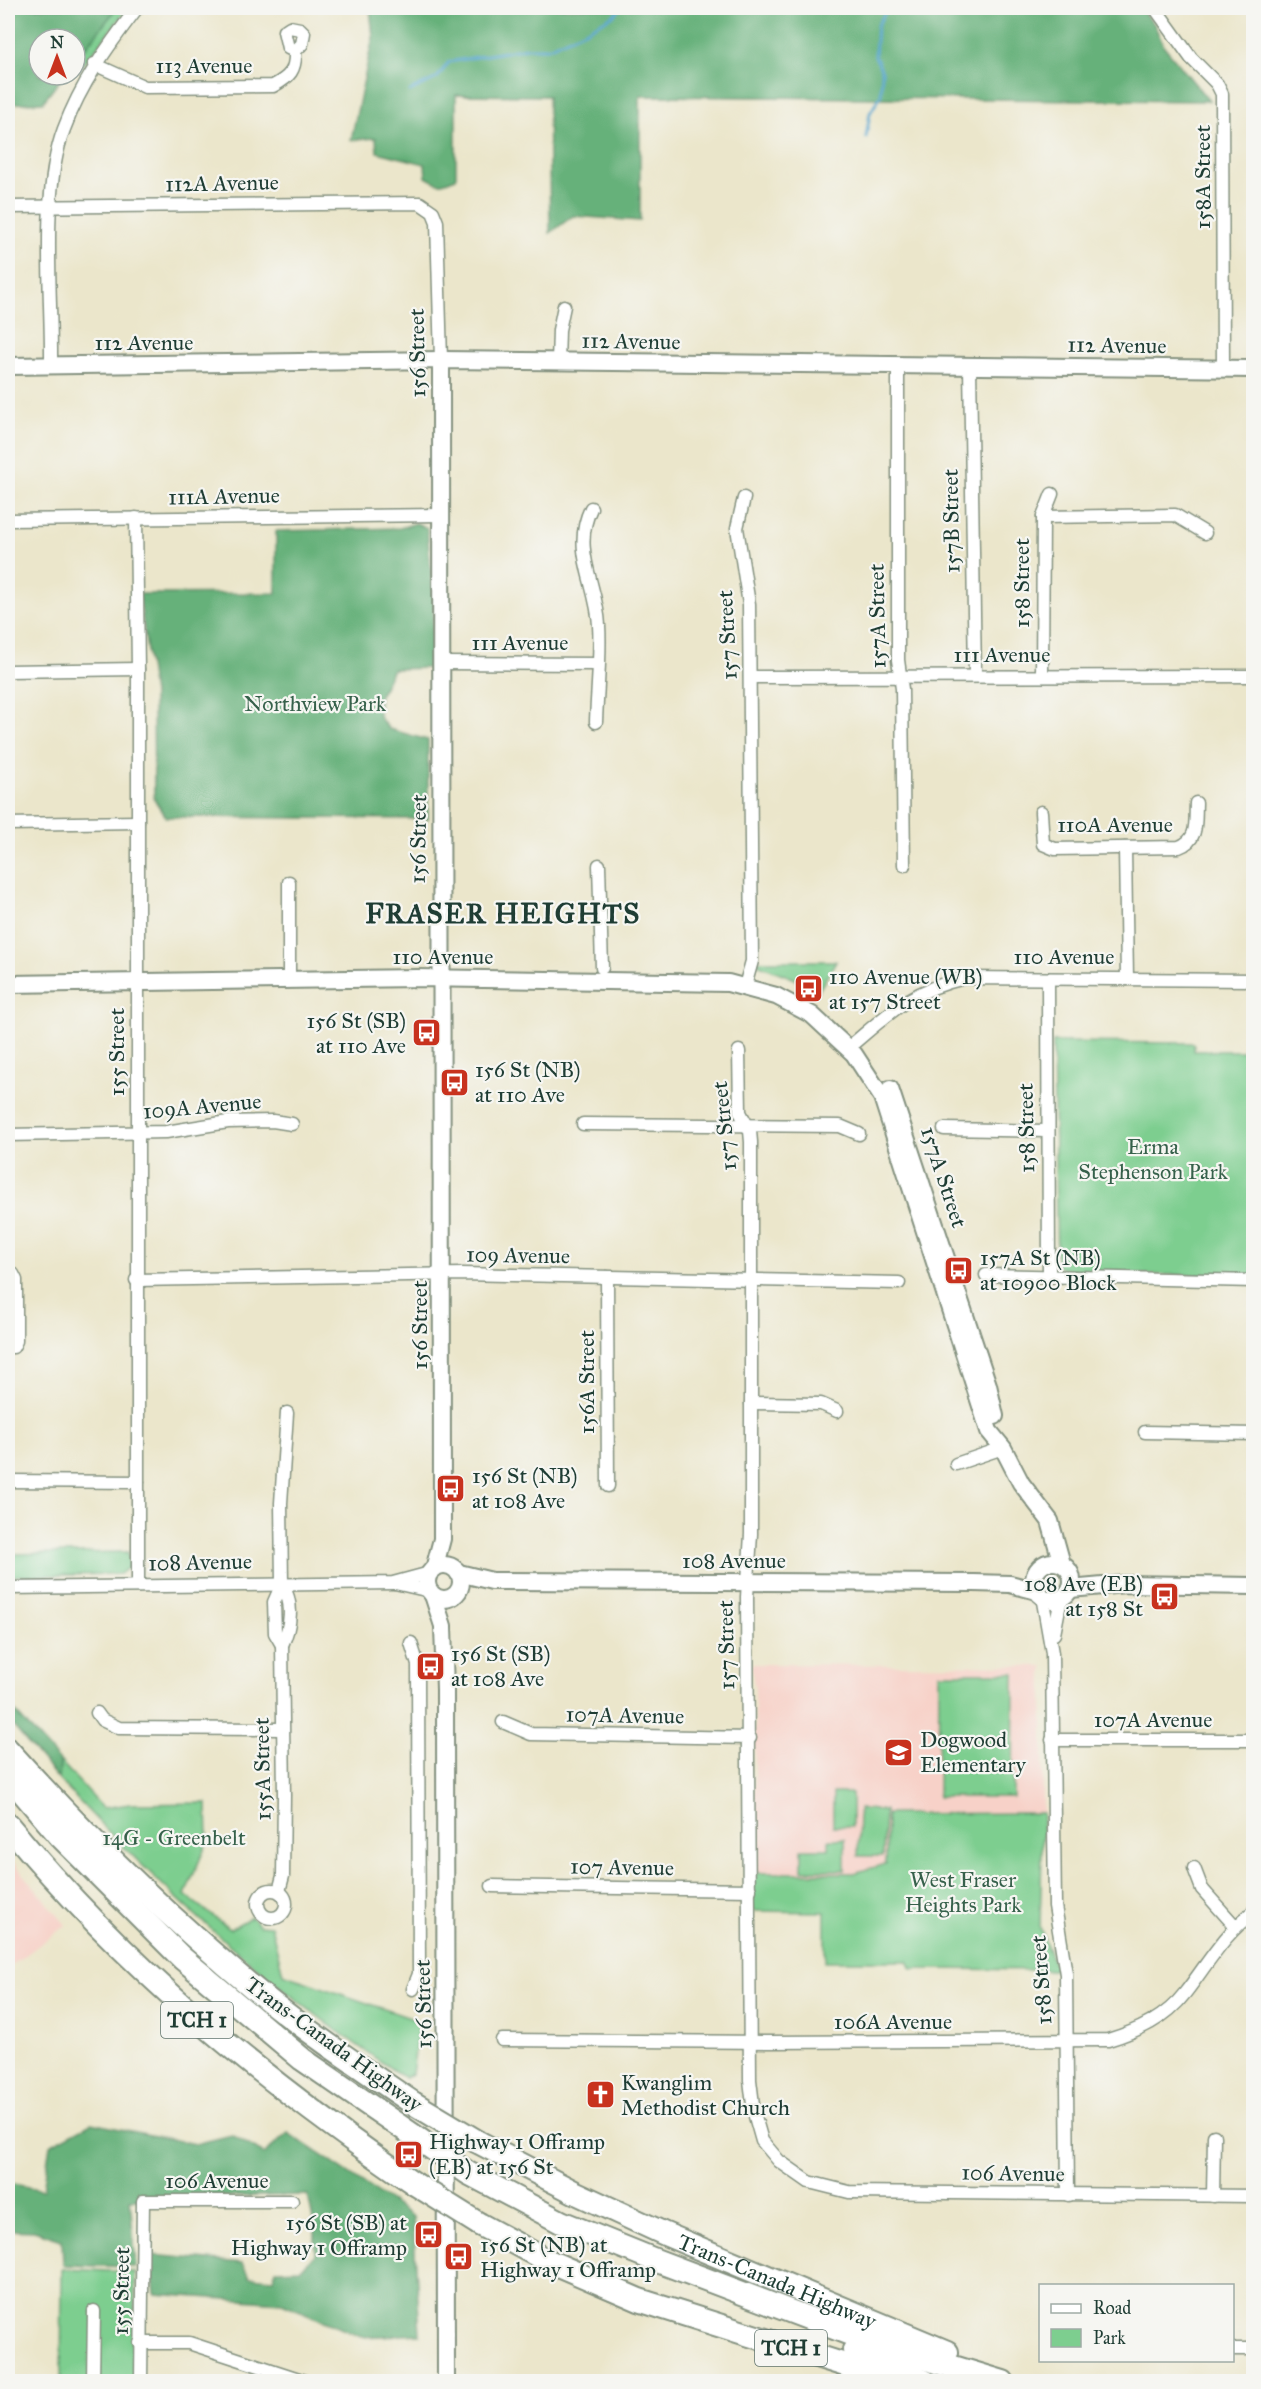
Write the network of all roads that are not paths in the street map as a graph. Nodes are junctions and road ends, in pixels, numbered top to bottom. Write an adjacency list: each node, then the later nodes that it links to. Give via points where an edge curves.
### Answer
1 (137, 8): 4 (street)
2 (1155, 8): 15 (street, 158A Street, via 1222,94)
3 (295, 51): 4 (street, 113 Avenue, via 296,64 288,78 273,86 145,87)
4 (94, 64): 5 (street, via 64,129)
5 (51, 202): 6 (street, 112A Avenue); 7 (street, 112A Avenue, via 409,201); 11 (street)
6 (8, 207)
7 (433, 212): 9 (street, 156 Street, via 438,231)
8 (564, 306): 10 (street, via 559,323)
9 (441, 360): 10 (street, 112 Avenue); 11 (street, 112 Avenue); 20 (street, 156 Street)
10 (558, 363): 13 (street, 112 Avenue)
11 (51, 365): 12 (street, 112 Avenue)
12 (8, 366)
13 (898, 366): 14 (street, 112 Avenue); 29 (street, 157A Street)
14 (970, 367): 15 (street, 112 Avenue); 30 (street, 157B Street)
15 (1223, 369): 16 (street, 112 Avenue)
16 (1254, 369)
17 (1052, 494): 21 (street, 158 Street)
18 (744, 498): 33 (street, 157 Street, via 737,528 749,604)
19 (591, 508): 26 (street, via 583,530 583,553 598,614)
20 (441, 515): 22 (street, 111A Avenue); 25 (street, 156 Street)
21 (1043, 517): 24 (street, via 1175,515); 31 (street, 158 Street)
22 (136, 518): 23 (street, 111A Avenue); 27 (street, 155 Street)
23 (8, 519)
24 (1205, 533)
25 (443, 663): 26 (street, 111 Avenue); 44 (street, 156 Street)
26 (597, 664): 34 (street)
27 (138, 669): 28 (street); 37 (street, 155 Street)
28 (8, 671)
29 (900, 675): 30 (street, 111 Avenue); 33 (street, 111 Avenue); 41 (street, 157A Street)
30 (975, 675): 31 (street, 111 Avenue)
31 (1042, 675): 32 (street, 111 Avenue)
32 (1254, 676)
33 (750, 677): 52 (street, 157 Street, via 752,961)
34 (596, 722)
35 (1196, 803): 39 (street, 110A Avenue, via 1194,836 1186,844)
36 (1041, 812): 39 (street, 110A Avenue, via 1043,844 1055,849)
37 (138, 822): 38 (street); 47 (street, 155 Street)
38 (8, 824)
39 (1125, 848): 50 (street)
40 (599, 865): 43 (street)
41 (904, 865)
42 (289, 882): 46 (street)
43 (602, 968): 44 (street, 110 Avenue); 48 (street, via 596,973 542,974); 52 (street, 110 Avenue, via 704,970)
44 (440, 972): 46 (street, 110 Avenue); 48 (street, 110 Avenue); 65 (street, 156 Street)
45 (8, 973): 47 (street, 110 Avenue)
46 (289, 974): 47 (street, 110 Avenue)
47 (137, 976): 53 (street, 110 Avenue); 61 (street, 155 Street)
48 (537, 979): 52 (street, 110 Avenue)
49 (1048, 979): 50 (street, 110 Avenue); 54 (street, 110 Avenue, via 965,978 930,987 905,1000); 60 (street, 158 Street)
50 (1127, 979): 51 (street, 110 Avenue)
51 (1254, 980)
52 (747, 981): 54 (street, 110 Avenue, via 778,986 813,1004)
53 (8, 984)
54 (853, 1045): 79 (street, 157A Street, via 882,1074 900,1113 988,1385)
55 (739, 1051): 58 (street, 157 Street, via 740,1112)
56 (292, 1124): 61 (street, 109A Avenue, via 228,1122)
57 (583, 1124): 58 (street)
58 (748, 1126): 62 (street, via 840,1126); 70 (street, 157 Street)
59 (944, 1129): 60 (street)
60 (1046, 1131): 68 (street, 158 Street)
61 (137, 1133): 63 (street, 109A Avenue); 69 (street, 155 Street)
62 (859, 1134)
63 (8, 1135)
64 (8, 1273): 73 (street, via 16,1280 16,1341)
65 (441, 1274): 67 (street, 109 Avenue); 69 (street, 109 Avenue); 85 (street, 156 Street)
66 (986, 1275): 68 (street)
67 (607, 1277): 70 (street, 109 Avenue); 83 (street, 156A Street)
68 (1048, 1277): 71 (street)
69 (136, 1280): 82 (street, 155 Street)
70 (751, 1281): 72 (street, 109 Avenue); 74 (street, 157 Street)
71 (1254, 1281)
72 (899, 1283)
73 (8, 1347)
74 (752, 1403): 75 (street, via 812,1403); 92 (street, 157 Street)
75 (837, 1411)
76 (287, 1413): 94 (street, 155A Street, via 281,1503)
77 (1145, 1432): 78 (street)
78 (1254, 1434)
79 (1000, 1444): 80 (street); 84 (street, 157A Street, via 1021,1483)
80 (956, 1464)
81 (8, 1481): 82 (street)
82 (138, 1482): 95 (street, 155 Street)
83 (608, 1486)
84 (1042, 1510): 86 (street, 157A Street, via 1048,1533); 90 (street, 157A Street, via 1053,1526)
85 (442, 1539): 87 (street, 156 Street); 88 (street, 156 Street)
86 (1040, 1568): 90 (street, via 1052,1562); 93 (street, 108 Avenue); 100 (street, via 1034,1581)
87 (455, 1570): 88 (street, via 445,1565); 89 (street, 108 Avenue); 99 (street, via 462,1583)
88 (432, 1571): 91 (street, 108 Avenue); 98 (street, via 427,1584)
89 (492, 1581): 92 (street, 108 Avenue); 99 (street, 108 Avenue)
90 (1065, 1581): 96 (street); 100 (street, via 1051,1599); 103 (street, 158 Street)
91 (393, 1582): 94 (street, 108 Avenue); 98 (street, 108 Avenue)
92 (747, 1583): 93 (street, 108 Avenue); 107 (street, 157 Street)
93 (974, 1583): 100 (street, 108 Avenue, via 1010,1584)
94 (282, 1584): 95 (street, 108 Avenue); 106 (street, 155A Street, via 290,1602 289,1631 282,1645)
95 (138, 1586): 97 (street, 108 Avenue)
96 (1254, 1586)
97 (8, 1588)
98 (432, 1593): 99 (street, via 441,1599); 101 (street, 156 Street)
99 (456, 1593): 101 (street, 156 Street)
100 (1039, 1593): 103 (street, 158 Street)
101 (443, 1626): 125 (street, 156 Street)
102 (411, 1643): 119 (street, 156 Street, via 417,1657 418,1677 419,1974)
103 (1052, 1653): 108 (street, 158 Street)
104 (97, 1713): 106 (street, via 119,1728)
105 (502, 1722): 107 (street, 107A Avenue, via 531,1734)
106 (282, 1729): 116 (street, 155A Street, via 283,1876)
107 (750, 1738): 115 (street, 157 Street)
108 (1052, 1740): 109 (street, 107A Avenue); 122 (street, 158 Street, via 1055,1906 1066,1974)
109 (1254, 1740)
110 (8, 1757): 125 (highway, via 60,1836 182,1958 302,2059); 145 (highway, Trans-Canada Highway / TCH 1, bridge, via 197,1940 315,2036 413,2103 574,2192)
111 (8, 1794): 125 (highway, via 120,1915 235,2021 294,2068)
112 (8, 1825): 132 (highway, TCH 1, bridge, via 103,1932 155,1983 275,2085 479,2224 544,2259)
113 (1194, 1868): 118 (street, via 1202,1889)
114 (492, 1886): 115 (street, 107 Avenue)
115 (750, 1890): 121 (street, 157 Street)
116 (279, 1891)
117 (1254, 1912): 118 (street)
118 (1235, 1926): 122 (street, 106A Avenue, via 1184,1994 1156,2020 1108,2040)
119 (413, 1989)
120 (502, 2040): 121 (street, 106A Avenue)
121 (750, 2042): 122 (street, 106A Avenue); 124 (street, 157 Street, via 754,2113 762,2141)
122 (1067, 2042): 126 (street, 158 Street)
123 (1214, 2136): 127 (street)
124 (779, 2161): 126 (street, 106 Avenue, via 808,2182 849,2192)
125 (447, 2166): 140 (street, 156 Street); 143 (highway, via 511,2210 556,2231); 144 (highway, via 645,2256 874,2343)
126 (1068, 2195): 127 (street, 106 Avenue)
127 (1213, 2196): 128 (street, 106 Avenue)
128 (1254, 2196)
129 (143, 2201): 130 (street, 106 Avenue); 133 (street, 155 Street)
130 (292, 2201)
131 (94, 2311): 137 (street)
132 (684, 2316): 141 (highway); 142 (highway, TCH 1)
133 (140, 2343): 136 (street, via 189,2343); 138 (street, 155 Street)
134 (1234, 2349): 135 (street)
135 (1254, 2349)
136 (293, 2379): 139 (street)
137 (93, 2382)
138 (141, 2382)
139 (308, 2382)
140 (446, 2382)
141 (857, 2382)
142 (897, 2382)
143 (926, 2382)
144 (1003, 2382)
145 (1017, 2382)

